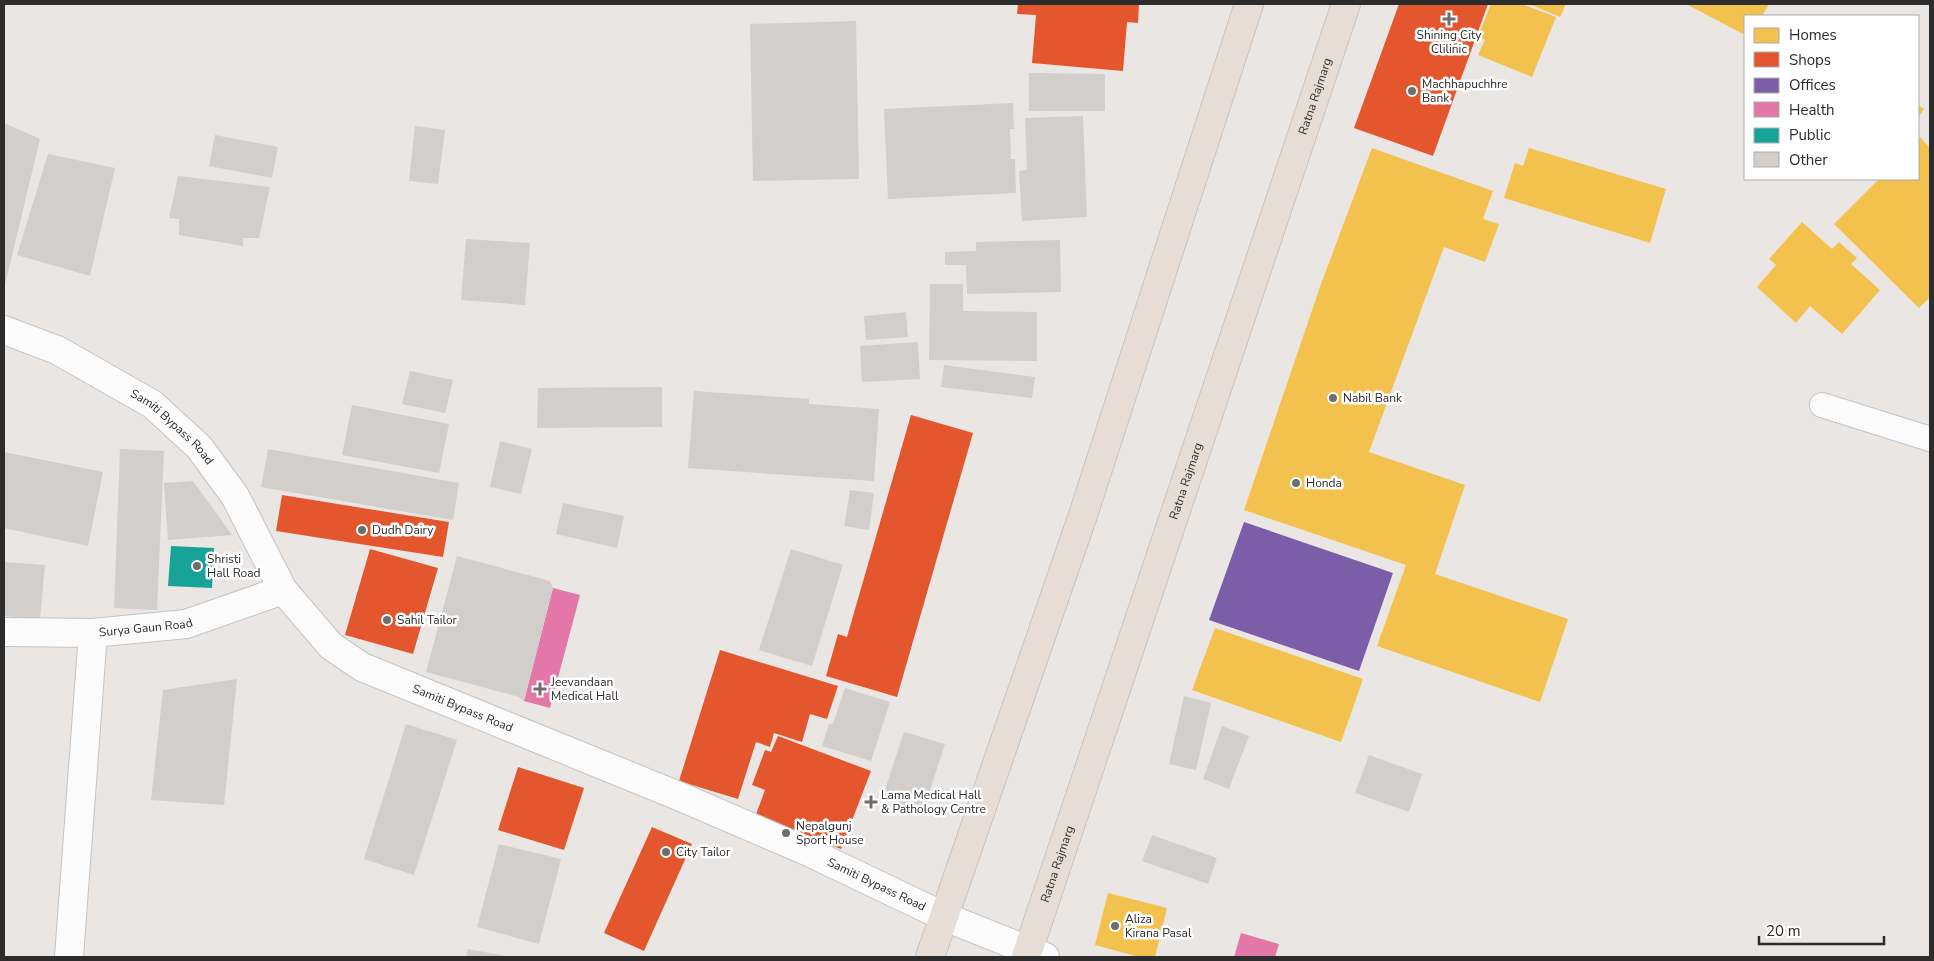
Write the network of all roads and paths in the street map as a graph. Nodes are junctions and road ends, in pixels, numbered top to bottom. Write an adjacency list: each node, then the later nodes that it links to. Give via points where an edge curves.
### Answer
1 (1249, 4): 9 (highway, via 1080,525)
2 (1346, 4): 10 (highway, Ratna Rajmarg)
3 (4, 330): 6 (street, Samiti Bypass Road, via 57,350 152,404 192,440 235,496)
4 (1822, 405): 5 (lane)
5 (1930, 439)
6 (283, 590): 8 (street, Surya Gaun Road, via 186,624); 9 (street, Samiti Bypass Road, via 331,646 362,667 681,797)
7 (4, 632): 8 (street, Surya Gaun Road)
8 (93, 633): 11 (street)
9 (945, 917): 10 (street, Samiti Bypass Road); 12 (highway)
10 (1034, 955)
11 (69, 957)
12 (930, 957)

